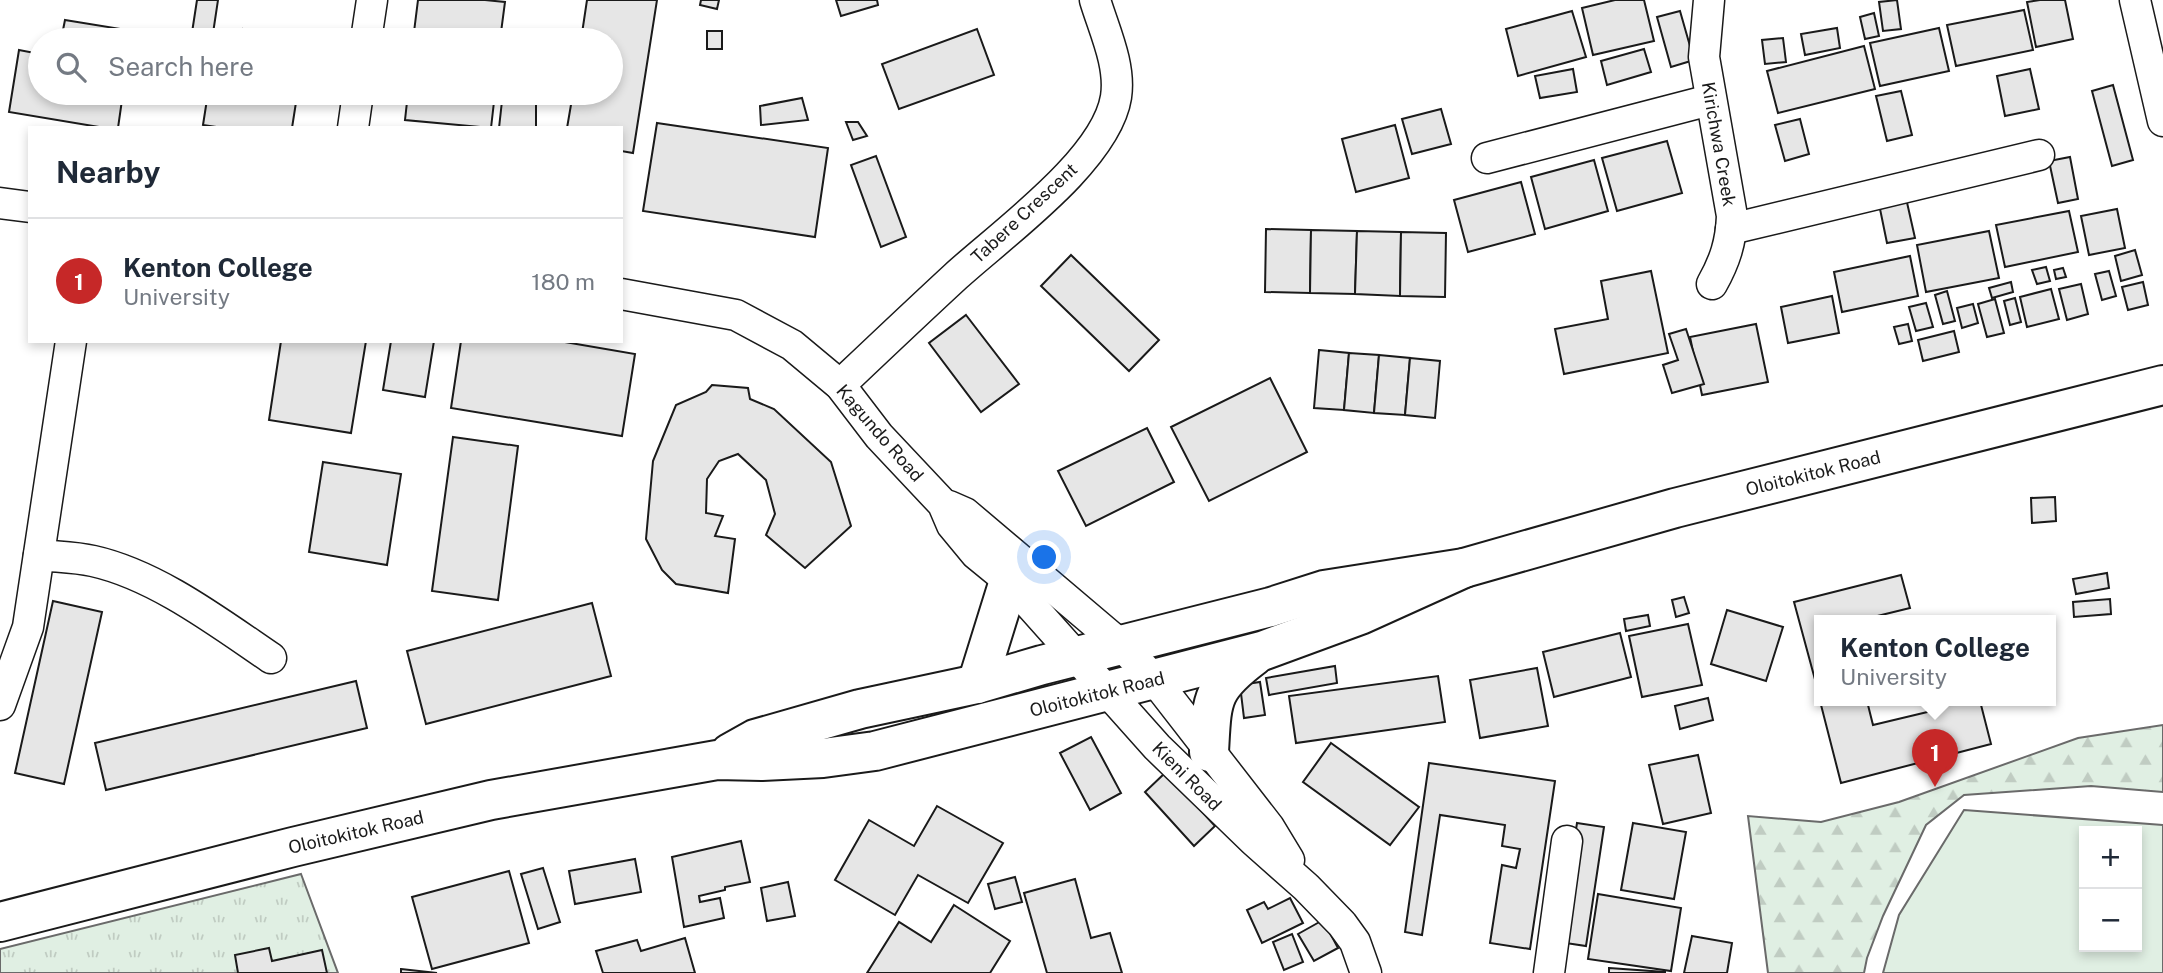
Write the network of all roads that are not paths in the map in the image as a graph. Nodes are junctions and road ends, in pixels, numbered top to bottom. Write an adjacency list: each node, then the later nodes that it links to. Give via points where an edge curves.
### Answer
1 (372, 0): 5 (street)
2 (1095, 0): 18 (street, Tabere Crescent, via 1118,78 1116,100 1093,148 1060,184)
3 (1709, 0): 6 (street, Kirichwa Creek, via 1704,57)
4 (2135, 0): 8 (street)
5 (368, 28)
6 (1710, 100): 11 (street); 14 (street, Kirichwa Creek)
7 (356, 105): 9 (street)
8 (2163, 121)
9 (353, 126)
10 (2039, 155): 14 (street)
11 (1487, 158)
12 (0, 203): 13 (street)
13 (28, 207)
14 (1731, 229): 15 (street, Kirichwa Creek, via 1725,261)
15 (1712, 284)
16 (623, 293): 18 (street, Kagundo Road, via 736,316 792,345)
17 (71, 343): 21 (street)
18 (840, 385): 20 (street, Kagundo Road, via 878,436)
19 (2163, 385): 22 (main road, Oloitokitok Road, via 1675,508)
20 (943, 504): 23 (street, Kagundo Road, via 976,554); 24 (street, Kagundo Road, via 965,513)
21 (39, 555): 27 (street, via 93,561 147,580); 31 (street, via 28,627)
22 (1464, 568): 24 (main road, Oloitokitok Road, via 1324,590); 25 (main road, Oloitokitok Road, via 1360,615)
23 (1009, 581): 26 (street, Kagundo Road); 29 (main road)
24 (1122, 646): 26 (main road, Oloitokitok Road); 28 (street, Kieni Road)
25 (1262, 651): 28 (main road, Oloitokitok Road); 32 (main road, via 1231,673 1215,694)
26 (1076, 657): 29 (main road, Oloitokitok Road); 30 (street, Kieni Road)
27 (271, 658)
28 (1154, 680): 30 (main road, Oloitokitok Road); 32 (street, Kieni Road)
29 (977, 684): 33 (main road, Oloitokitok Road, via 860,709 766,736)
30 (1105, 690): 33 (main road, Oloitokitok Road, via 875,751 823,758); 35 (street, Kieni Road, via 1157,747)
31 (0, 705)
32 (1209, 752): 35 (street, Kieni Road, via 1269,827)
33 (717, 760): 36 (main road, Oloitokitok Road, via 491,800)
34 (1567, 841): 38 (street)
35 (1306, 887): 37 (street, Kieni Road, via 1355,942)
36 (0, 922)
37 (1366, 973)
38 (1549, 973)

